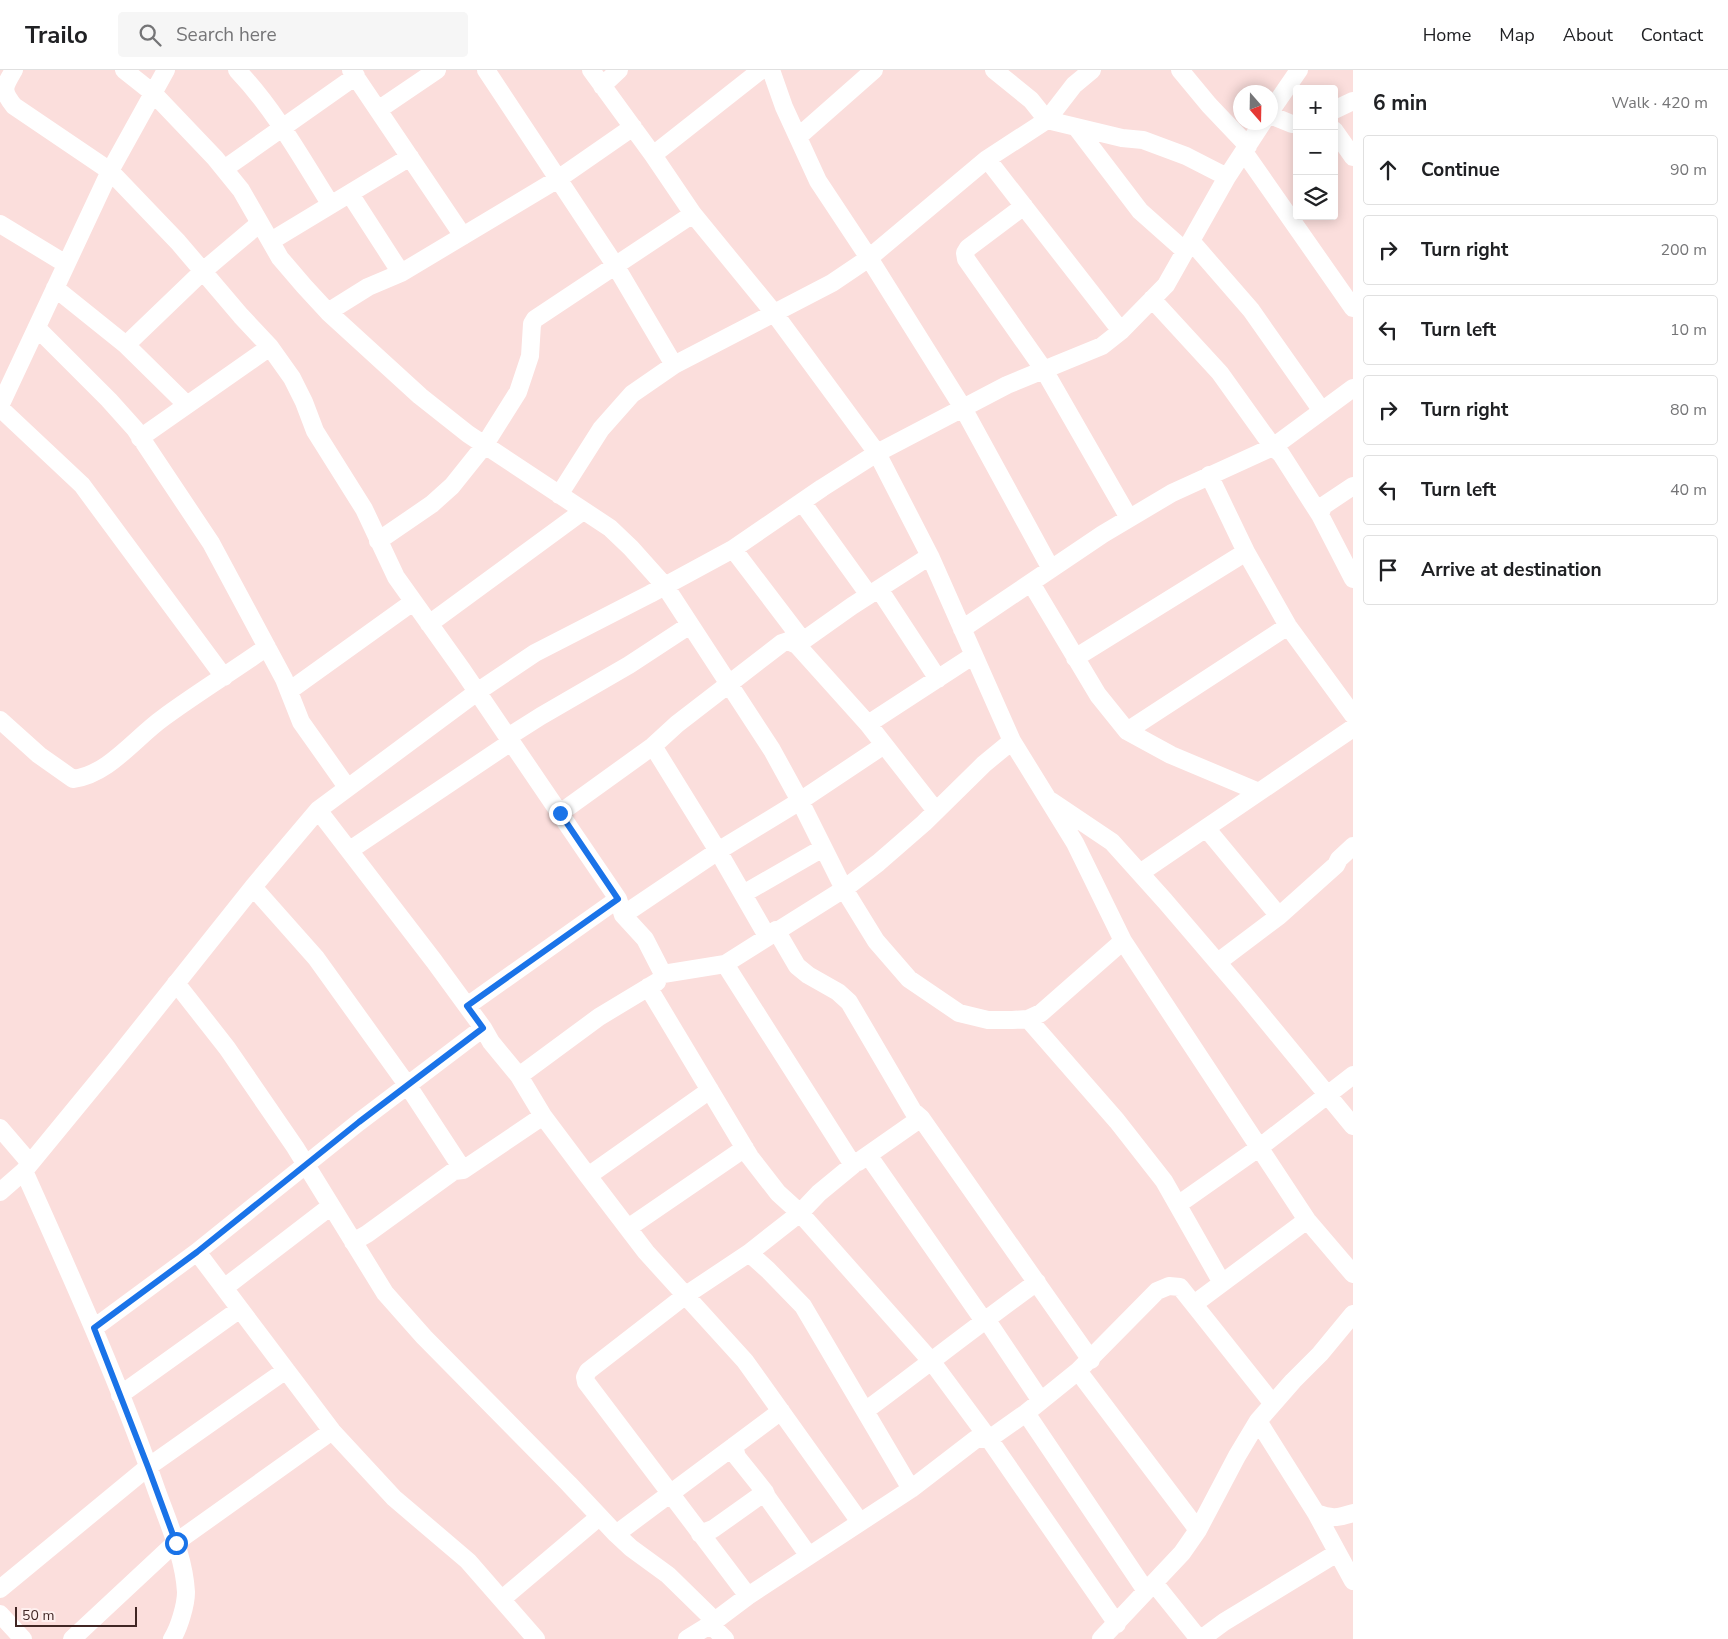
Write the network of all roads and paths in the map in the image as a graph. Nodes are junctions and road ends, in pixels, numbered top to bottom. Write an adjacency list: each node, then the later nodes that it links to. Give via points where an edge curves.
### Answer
1 (14, 70): 38 (street, via 4,91 14,106)
2 (124, 70): 18 (street)
3 (166, 70): 18 (street)
4 (238, 70): 28 (street)
5 (437, 70): 22 (street)
6 (486, 70): 40 (street)
7 (591, 70): 17 (street)
8 (619, 70): 17 (street)
9 (761, 70): 33 (street)
10 (771, 70): 30 (street)
11 (874, 70): 30 (street)
12 (994, 70): 24 (street, via 1031,100)
13 (1092, 70): 24 (street, via 1074,86)
14 (1180, 70): 32 (street)
15 (1299, 70): 20 (street)
16 (354, 73): 22 (street); 28 (street)
17 (602, 86): 26 (street)
18 (154, 93): 37 (street); 38 (street)
19 (1353, 101): 21 (street)
20 (1278, 102)
21 (1338, 108)
22 (378, 110): 34 (street)
23 (1278, 118): 25 (street)
24 (1047, 120): 27 (street); 36 (street)
25 (1293, 124)
26 (633, 126): 33 (street); 40 (street)
27 (1076, 127): 39 (street, via 1143,140 1186,156); 49 (street, via 1140,212)
28 (282, 128): 37 (street); 42 (street)
29 (1259, 130): 32 (street)
30 (798, 136): 50 (street, via 818,181)
31 (1338, 136): 35 (street)
32 (1246, 149): 39 (street); 57 (street)
33 (654, 156): 44 (street)
34 (410, 157): 41 (street); 47 (street)
35 (1353, 157)
36 (987, 159): 43 (street); 50 (street)
37 (224, 169): 45 (street)
38 (110, 171): 51 (street); 53 (street)
39 (1227, 177): 49 (street)
40 (558, 179): 47 (street); 52 (street)
41 (350, 194): 42 (street); 54 (street)
42 (331, 205): 48 (street)
43 (1024, 206): 61 (street); 65 (street, via 965,253 966,259)
44 (693, 214): 52 (street); 59 (street)
45 (260, 223): 48 (street); 53 (street)
46 (0, 224): 51 (street)
47 (463, 236): 54 (street)
48 (271, 242): 58 (street, via 280,258)
49 (1188, 246): 56 (street, via 1166,285); 70 (street, via 1251,310)
50 (869, 258): 59 (street, via 832,283); 69 (street)
51 (66, 264): 55 (street)
52 (615, 265): 64 (street); 72 (street, via 535,319 530,356 518,392)
53 (203, 272): 62 (street); 63 (street)
54 (401, 273): 58 (street, via 368,287)
55 (55, 288): 60 (street); 62 (street)
56 (1152, 299): 61 (street); 73 (street, via 1220,373)
57 (1353, 308)
58 (328, 312): 72 (street, via 420,396)
59 (774, 313): 64 (street); 74 (street)
60 (37, 328): 68 (street); 71 (street, via 110,400)
61 (1121, 331): 65 (street, via 1102,346)
62 (126, 345): 67 (street)
63 (270, 347): 67 (street); 82 (street, via 292,378 315,432 354,491)
64 (674, 365): 77 (street, via 632,394 601,429)
65 (1044, 370): 69 (street); 81 (street)
66 (1353, 388): 70 (street)
67 (187, 405): 71 (street)
68 (0, 407): 100 (street, via 82,485)
69 (963, 408): 74 (street); 86 (street)
70 (1322, 411): 73 (street)
71 (140, 438): 97 (street, via 210,543)
72 (484, 446): 77 (street); 82 (street, via 452,486 432,504)
73 (1273, 447): 75 (street); 80 (street)
74 (877, 453): 78 (street); 85 (street)
75 (1209, 476): 81 (street); 84 (street)
76 (1353, 486): 80 (street, via 1323,506)
77 (559, 495): 79 (street)
78 (802, 502): 83 (street); 90 (street)
79 (583, 511): 89 (street, via 610,528); 92 (street)
80 (1320, 515): 87 (street)
81 (1129, 518): 86 (street)
82 (378, 541): 91 (street, via 396,577)
83 (733, 549): 89 (street); 96 (street)
84 (1246, 552): 94 (street); 99 (street)
85 (930, 556): 90 (street); 95 (street)
86 (1051, 569): 88 (street)
87 (1353, 579)
88 (1031, 583): 95 (street); 99 (street)
89 (665, 586): 93 (street); 104 (street, via 535,653)
90 (874, 592): 96 (street); 101 (street)
91 (414, 602): 92 (street); 103 (street)
92 (429, 624): 104 (street)
93 (690, 625): 102 (street); 110 (street)
94 (1288, 626): 105 (street); 109 (street)
95 (962, 629): 98 (street)
96 (800, 643): 102 (street, via 782,643); 107 (street)
97 (268, 647): 100 (street); 103 (street)
98 (974, 655): 101 (street); 111 (street)
99 (1075, 658): 109 (street, via 1098,695)
100 (224, 676): 106 (street, via 162,719 99,772 86,778 73,780)
101 (938, 678): 107 (street)
102 (728, 684): 113 (street); 117 (street, via 772,750)
103 (289, 691): 114 (street, via 301,722)
104 (476, 692): 110 (street); 114 (street)
105 (1353, 715)
106 (0, 720)
107 (868, 724): 112 (street)
108 (1353, 728): 115 (street)
109 (1127, 731): 115 (street, via 1171,755)
110 (509, 739): 120 (street); 124 (street)
111 (1012, 741): 116 (street); 119 (street)
112 (884, 745): 117 (street); 119 (street)
113 (654, 746): 120 (street); 125 (street)
114 (347, 787): 118 (street)
115 (1258, 792): 121 (street)
116 (1046, 798): 126 (street, via 1112,842); 133 (street, via 1075,843)
117 (800, 801): 123 (street); 125 (street)
118 (318, 810): 124 (street); 127 (street)
119 (936, 811): 128 (street)
120 (560, 813): 130 (street)
121 (1206, 828): 126 (street); 131 (street)
122 (1353, 846): 131 (street)
123 (823, 848): 128 (street); 129 (street)
124 (350, 850): 139 (street)
125 (718, 851): 129 (street); 130 (street)
126 (1140, 873): 134 (street)
127 (253, 887): 137 (street); 144 (street, via 316,958)
128 (844, 889): 132 (street); 140 (street, via 876,941 909,979 959,1013 988,1020)
129 (743, 894): 132 (street)
130 (620, 907): 136 (street, via 645,939); 139 (street)
131 (1279, 916): 134 (street)
132 (771, 933): 135 (street); 148 (street, via 797,966 849,1002 913,1111)
133 (1123, 941): 140 (street, via 1041,1013); 151 (street)
134 (1218, 962): 146 (street)
135 (725, 964): 136 (street); 155 (street)
136 (663, 974): 138 (street, via 659,981)
137 (176, 983): 154 (street, via 227,1048); 156 (street)
138 (648, 987): 143 (street, via 599,1017); 145 (street)
139 (467, 1006): 141 (street)
140 (1028, 1019): 160 (street, via 1117,1121)
141 (483, 1028): 143 (street); 144 (street)
142 (1353, 1075): 146 (street)
143 (519, 1076): 147 (street)
144 (408, 1086): 154 (street); 157 (street)
145 (710, 1090): 152 (street); 158 (street)
146 (1328, 1094): 149 (street); 151 (street)
147 (543, 1116): 157 (street); 158 (street)
148 (921, 1118): 153 (street); 169 (street)
149 (1353, 1126)
150 (0, 1128): 156 (street)
151 (1260, 1147): 160 (street); 163 (street)
152 (745, 1148): 162 (street, via 778,1193); 164 (street)
153 (868, 1155): 155 (street); 176 (street)
154 (306, 1164): 161 (street); 166 (street)
155 (853, 1165): 162 (street)
156 (27, 1167): 159 (street); 177 (street)
157 (463, 1170): 165 (street, via 454,1171)
158 (588, 1176): 164 (street)
159 (0, 1192)
160 (1179, 1204): 170 (street)
161 (331, 1206): 165 (street); 171 (street)
162 (800, 1213): 167 (street); 178 (street)
163 (1307, 1220): 168 (street); 170 (street)
164 (628, 1228): 172 (street)
165 (353, 1242): 197 (street, via 385,1293)
166 (197, 1252): 171 (street); 177 (street)
167 (750, 1253): 172 (street); 185 (street, via 803,1306)
168 (1353, 1274)
169 (1037, 1282): 176 (street); 179 (street)
170 (1222, 1283): 173 (street)
171 (224, 1288): 174 (street)
172 (686, 1295): 184 (street, via 745,1361); 194 (street, via 588,1371 585,1377)
173 (1194, 1304): 179 (street, via 1180,1288 1170,1286 1157,1292); 183 (street)
174 (240, 1308): 180 (street); 181 (street)
175 (1353, 1314): 183 (street)
176 (984, 1321): 178 (street); 182 (street, via 990,1325)
177 (94, 1328): 181 (street)
178 (932, 1362): 185 (street); 189 (street)
179 (1084, 1365): 182 (street); 199 (street)
180 (286, 1370): 188 (street); 191 (street)
181 (120, 1395): 191 (street)
182 (1041, 1401): 186 (street)
183 (1273, 1404): 187 (street)
184 (780, 1411): 190 (street); 198 (street)
185 (865, 1411): 192 (street)
186 (1026, 1413): 189 (street); 206 (street)
187 (1258, 1422): 195 (street); 199 (street)
188 (332, 1431): 202 (street); 209 (street, via 394,1498 468,1561)
189 (989, 1439): 192 (street, via 976,1439); 212 (street)
190 (734, 1446): 193 (street, via 737,1457); 194 (street)
191 (148, 1467): 202 (street); 207 (street)
192 (911, 1489): 198 (street)
193 (766, 1492): 201 (street, via 713,1529); 204 (street)
194 (670, 1494): 200 (street); 201 (street)
195 (1316, 1513): 196 (street, via 1328,1518); 203 (street)
196 (1353, 1513)
197 (599, 1517): 200 (street); 209 (street)
198 (860, 1522): 204 (street)
199 (1198, 1530): 206 (street, via 1182,1553)
200 (616, 1534): 211 (street, via 668,1575)
201 (700, 1534): 208 (street)
202 (176, 1543): 214 (street); 215 (street, via 186,1594 178,1630)
203 (1337, 1553): 205 (street); 220 (street)
204 (809, 1556): 208 (street)
205 (1353, 1581)
206 (1150, 1587): 212 (street); 220 (street)
207 (0, 1589)
208 (748, 1596): 211 (street)
209 (502, 1599): 216 (street)
210 (0, 1614): 213 (street)
211 (712, 1624): 217 (street); 218 (street)
212 (1117, 1624): 219 (street)
213 (23, 1639)
214 (72, 1639)
215 (172, 1639)
216 (536, 1639)
217 (687, 1639)
218 (725, 1639)
219 (1101, 1639)
220 (1200, 1639)

